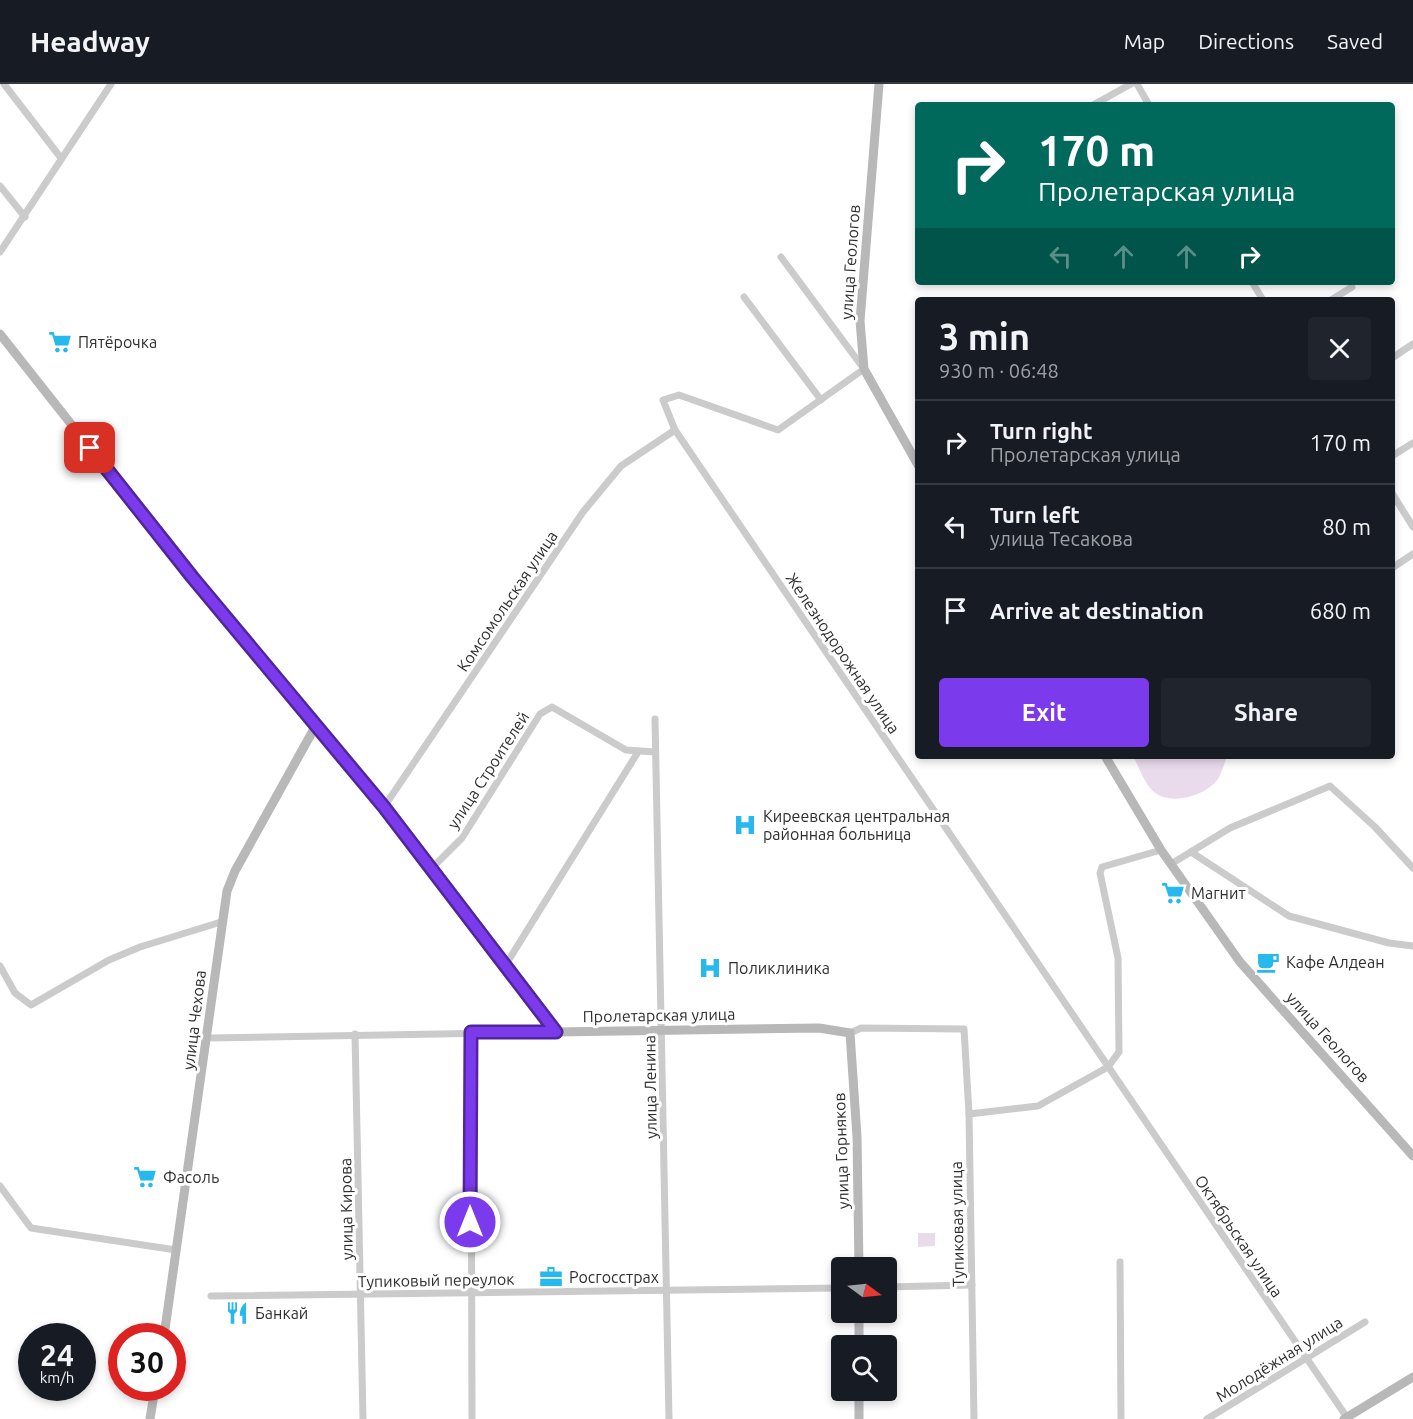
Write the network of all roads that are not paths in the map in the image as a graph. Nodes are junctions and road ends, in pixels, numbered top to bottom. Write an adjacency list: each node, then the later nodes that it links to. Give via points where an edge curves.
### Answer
1 (4, 84): 8 (street)
2 (879, 84): 19 (main road, улица Геологов, via 860,321)
3 (1131, 84): 6 (street)
4 (1137, 84): 7 (street)
5 (108, 86): 8 (street)
6 (1098, 102)
7 (1147, 102)
8 (61, 158): 10 (street)
9 (0, 186): 10 (street)
10 (25, 218): 11 (street)
11 (0, 252)
12 (781, 257): 19 (street)
13 (1352, 287): 15 (street)
14 (744, 297): 20 (street)
15 (1336, 297)
16 (0, 334): 30 (main road)
17 (1413, 344): 18 (street)
18 (1395, 356)
19 (864, 369): 20 (street); 24 (main road, улица Геологов)
20 (821, 400): 21 (street, Железнодорожная улица, via 778,430 679,395 663,400)
21 (675, 430): 34 (street, Комсомольская улица, via 621,466 583,512); 51 (street, Железнодорожная улица)
22 (1413, 443): 23 (street)
23 (1395, 454)
24 (915, 460)
25 (1395, 498): 26 (street)
26 (1413, 526)
27 (1413, 554): 28 (street)
28 (1395, 566)
29 (655, 719): 32 (street, улица Ленина)
30 (315, 727): 34 (main road); 40 (main road, улица Чехова, via 235,871)
31 (638, 752): 32 (street, улица Строителей); 38 (street, улица Строителей, via 626,750 552,707 540,714 462,838); 43 (street)
32 (656, 752): 45 (street, улица Ленина)
33 (1107, 759): 35 (main road, улица Геологов)
34 (384, 807): 38 (main road)
35 (1161, 850): 37 (main road, улица Геологов); 51 (street, via 1102,867 1100,873 1118,958 1119,1052)
36 (1191, 852): 37 (street); 39 (street, via 1230,828 1330,786); 41 (street, via 1289,916)
37 (1171, 864): 53 (main road, улица Геологов, via 1240,962)
38 (432, 868): 43 (main road)
39 (1413, 868)
40 (221, 922): 42 (street, via 109,960 31,1005 15,993); 50 (main road, улица Чехова)
41 (1413, 946)
42 (0, 966)
43 (505, 966): 47 (main road)
44 (964, 1029): 48 (street, Пролетарская улица, via 861,1028); 52 (street, Тупиковая улица)
45 (663, 1031): 47 (main road, Пролетарская улица); 48 (main road, Пролетарская улица, via 819,1028); 61 (street, улица Ленина)
46 (471, 1032): 47 (street, Пролетарская улица); 49 (street, Пролетарская улица); 62 (street)
47 (556, 1032)
48 (850, 1033): 56 (main road, улица Горняков)
49 (355, 1034): 50 (street, Пролетарская улица); 63 (street, улица Кирова)
50 (208, 1038): 55 (main road, улица Чехова)
51 (1108, 1067): 52 (street, via 1038,1106); 67 (street, Октябрьская улица)
52 (969, 1114): 58 (street, Тупиковая улица)
53 (1413, 1156)
54 (0, 1186): 55 (street, via 30,1228)
55 (176, 1250): 66 (main road, улица Чехова)
56 (859, 1257)
57 (1120, 1262): 78 (street)
58 (972, 1285): 59 (street); 77 (street, Тупиковая улица)
59 (897, 1287)
60 (831, 1288): 61 (street, Тупиковый переулок)
61 (667, 1290): 62 (street, Тупиковый переулок); 75 (street, улица Ленина)
62 (470, 1294): 63 (street, Тупиковый переулок); 74 (street)
63 (361, 1295): 64 (street, Тупиковый переулок); 73 (street, улица Кирова)
64 (211, 1296)
65 (1365, 1322): 67 (street, Молодёжная улица)
66 (166, 1323)
67 (1305, 1356): 71 (street, Октябрьская улица); 79 (street, Молодёжная улица)
68 (1413, 1377): 71 (main road)
69 (153, 1401): 72 (main road)
70 (859, 1401): 76 (main road)
71 (1346, 1418)
72 (150, 1419)
73 (363, 1419)
74 (472, 1419)
75 (669, 1419)
76 (859, 1419)
77 (974, 1419)
78 (1120, 1419)
79 (1207, 1419)

